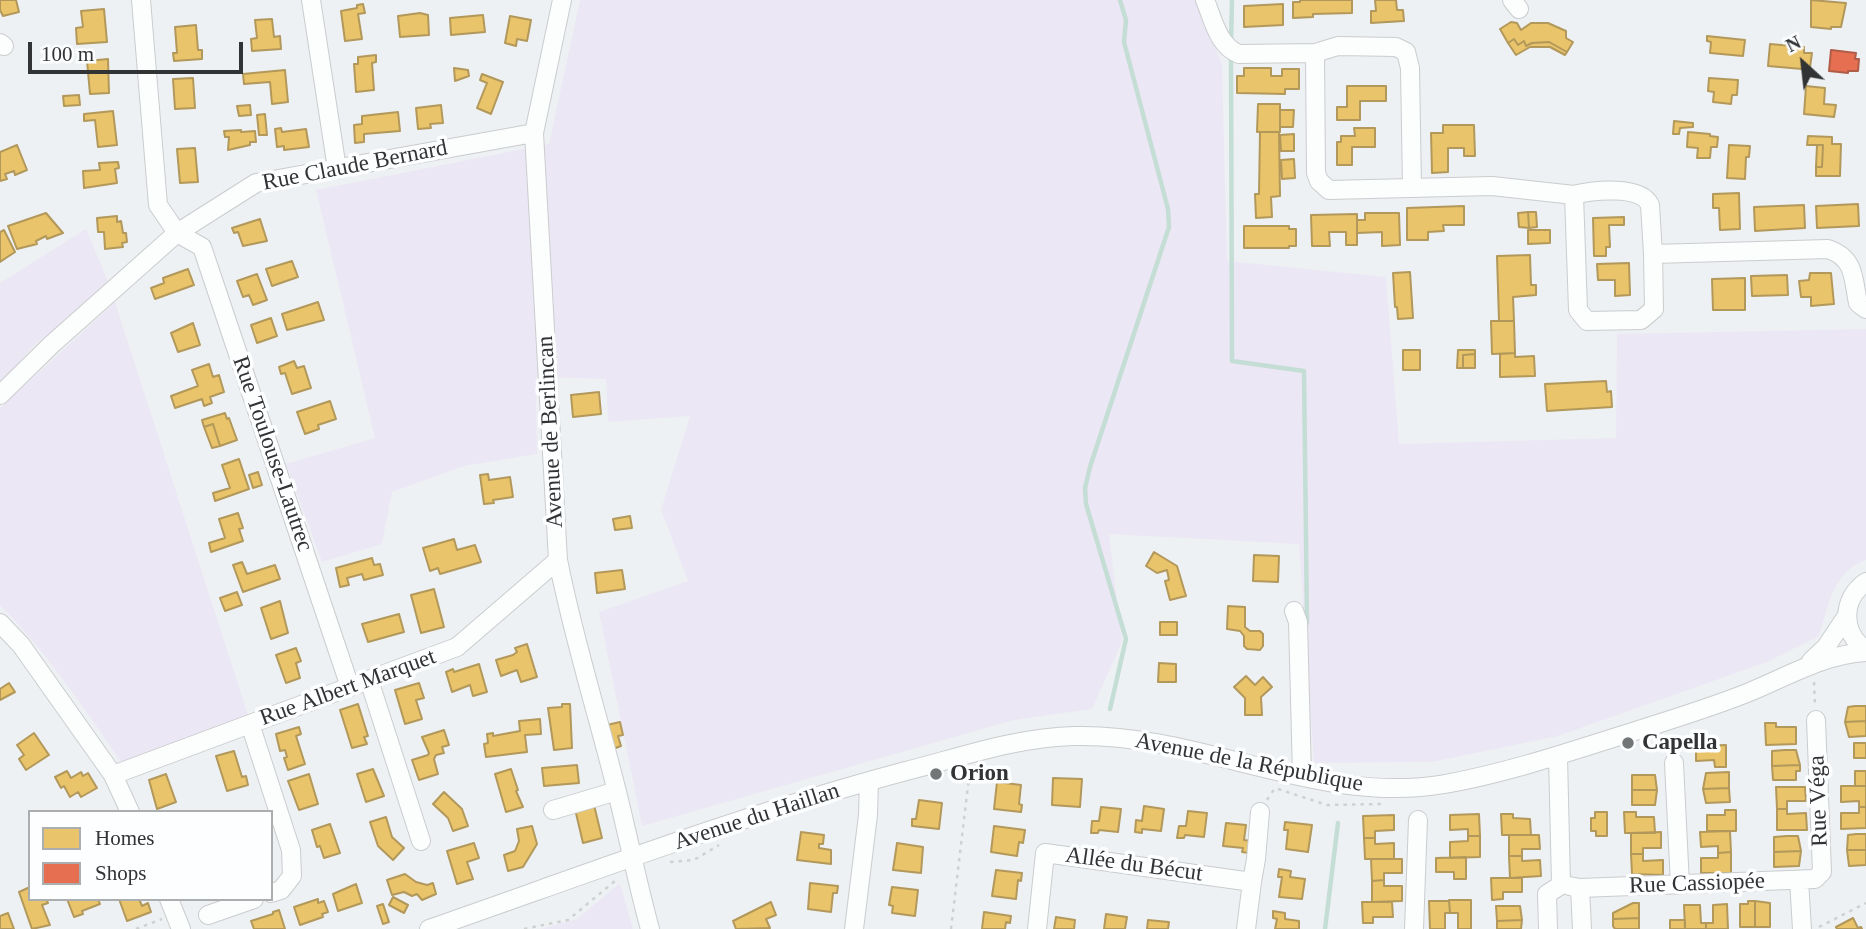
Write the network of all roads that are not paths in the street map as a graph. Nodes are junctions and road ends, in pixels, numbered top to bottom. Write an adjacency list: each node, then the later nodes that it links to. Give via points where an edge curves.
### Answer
1 (141, 0): 10 (street, via 158,205)
2 (311, 0): 7 (street)
3 (562, 0): 6 (street, Avenue de Berlincan)
4 (1205, 0): 5 (street, via 1228,49 1239,54)
5 (1315, 53): 8 (street, via 1319,181 1329,190); 8 (street, via 1338,47 1396,47 1406,52)
6 (534, 133): 7 (street, Rue Claude Bernard); 14 (street, Avenue de Berlincan)
7 (337, 169): 10 (street, Rue Claude Bernard, via 256,183)
8 (1412, 188): 9 (street, via 1492,186)
9 (1574, 195): 11 (street, via 1632,192 1647,198); 11 (street, via 1578,310 1587,321 1641,320 1654,309)
10 (177, 233): 13 (street, Rue Claude Bernard); 22 (street, Rue Toulouse-Lautrec, via 202,247)
11 (1653, 254): 12 (street, via 1828,249 1842,254 1849,263 1858,303)
12 (1866, 309)
13 (0, 395)
14 (558, 560): 21 (street, Rue Albert Marquet, via 457,647); 31 (street, Avenue de Berlincan)
15 (1866, 582): 17 (street, Avenue de la République, via 1854,592)
16 (1294, 611): 29 (street)
17 (1846, 617): 19 (street, via 1855,642); 20 (street, Avenue de la République)
18 (0, 623): 28 (street, via 21,645)
19 (1866, 651): 20 (street, Avenue de la République, via 1837,655)
20 (1810, 674): 26 (street, Avenue de la République)
21 (369, 680): 22 (street, Rue Albert Marquet); 36 (street)
22 (350, 687): 24 (street, Rue Albert Marquet)
23 (1816, 720): 38 (street, Rue Véga, via 1822,872)
24 (250, 724): 28 (street, Rue Albert Marquet); 43 (street, via 291,850 292,876)
25 (1092, 736): 29 (street, Avenue de la République, via 1183,747); 30 (street, Avenue du Haillan, via 1020,742)
26 (1558, 756): 29 (street, Avenue de la République, via 1421,787 1372,788); 40 (street)
27 (1674, 763): 41 (street)
28 (113, 775): 32 (street)
29 (1302, 776)
30 (869, 781): 37 (street, Avenue du Haillan, via 771,809); 48 (street)
31 (617, 790): 33 (street); 37 (street, Avenue de Berlincan)
32 (129, 810)
33 (553, 810)
34 (1259, 812): 39 (street)
35 (1418, 820): 51 (street)
36 (421, 841)
37 (634, 866): 46 (street, Avenue du Haillan); 47 (street, Avenue de Berlincan)
38 (1807, 880): 41 (street, Rue Cassiopée); 54 (street, Rue Véga)
39 (1252, 882): 49 (street, Allée du Bécut, via 1045,853); 50 (street)
40 (1561, 885): 42 (street, Rue Cassiopée); 52 (street, via 1547,894)
41 (1680, 885): 42 (street, Rue Cassiopée)
42 (1580, 888): 53 (street)
43 (273, 892)
44 (248, 901): 45 (street)
45 (208, 915)
46 (429, 929)
47 (650, 929)
48 (854, 929)
49 (1037, 929)
50 (1246, 929)
51 (1414, 929)
52 (1548, 929)
53 (1582, 929)
54 (1802, 929)

